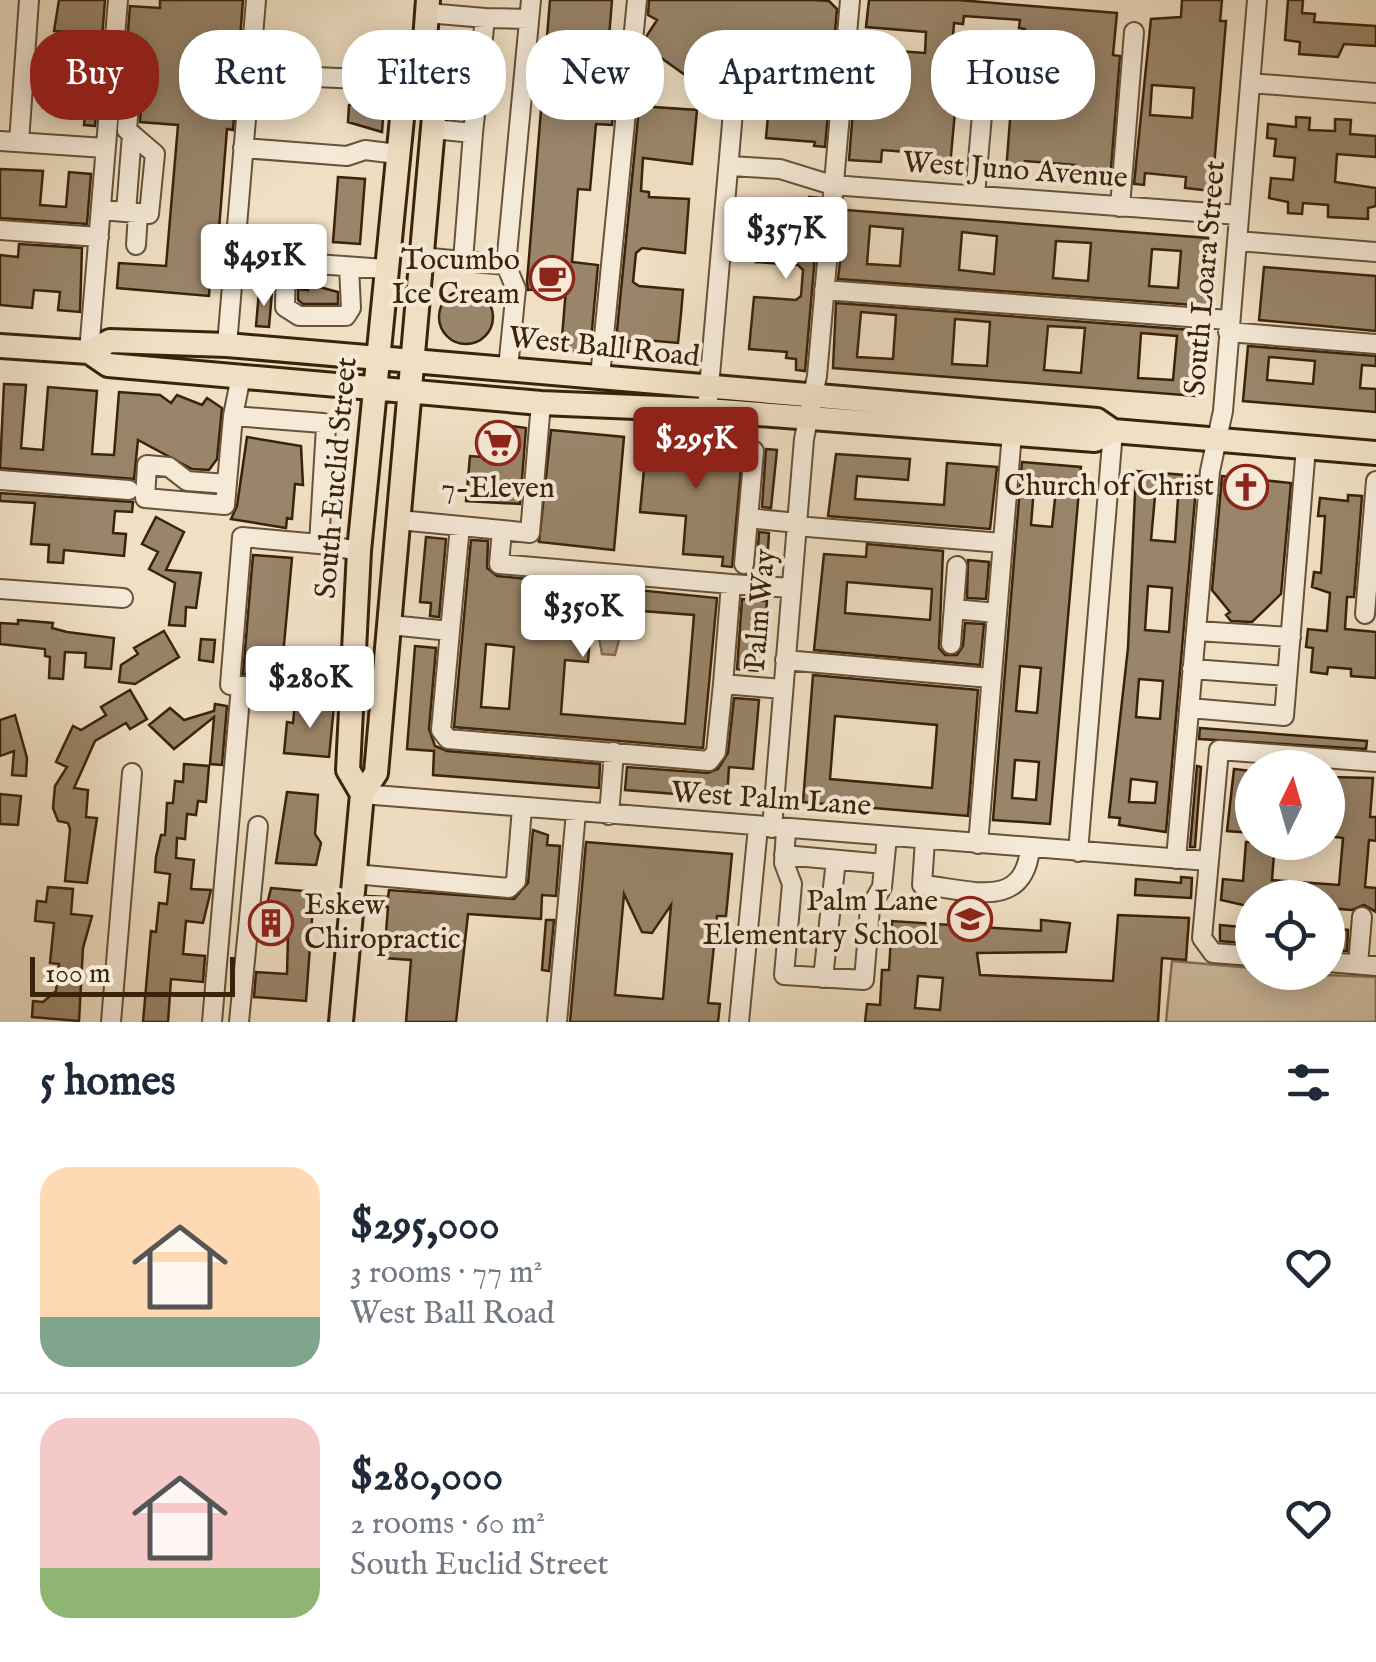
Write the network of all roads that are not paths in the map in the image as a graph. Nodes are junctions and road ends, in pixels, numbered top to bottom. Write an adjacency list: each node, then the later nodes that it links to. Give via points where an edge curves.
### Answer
1 (29, 0): 24 (street)
2 (118, 0): 10 (street)
3 (256, 0): 11 (street)
4 (636, 0): 57 (street)
5 (850, 0): 29 (street, Palm Way)
6 (1257, 0): 13 (street, South Loara Street)
7 (428, 6): 9 (street)
8 (530, 10): 9 (street); 44 (street)
9 (485, 18): 23 (street)
10 (115, 30)
11 (253, 30)
12 (1134, 32): 31 (street)
13 (1250, 83): 14 (street); 34 (street, South Loara Street)
14 (1376, 93)
15 (107, 120): 25 (street)
16 (128, 120): 33 (street)
17 (245, 120): 26 (street)
18 (401, 120): 27 (main road, South Euclid Street)
19 (434, 120): 22 (main road, South Euclid Street)
20 (733, 120): 28 (street)
21 (982, 120): 30 (street)
22 (433, 130): 23 (street); 40 (main road, South Euclid Street)
23 (473, 133): 42 (street)
24 (10, 142): 25 (street)
25 (105, 148): 32 (street)
26 (243, 148): 27 (street); 41 (street)
27 (397, 154): 46 (main road, South Euclid Street)
28 (730, 166): 29 (street, West Juno Avenue, via 780,169); 60 (street)
29 (832, 186): 30 (street, West Juno Avenue); 47 (street, Palm Way)
30 (975, 195): 31 (street, West Juno Avenue)
31 (1120, 207): 34 (street, West Juno Avenue)
32 (101, 210): 33 (street); 36 (street)
33 (132, 213): 38 (street)
34 (1239, 215): 37 (street, South Loara Street)
35 (0, 230): 36 (street)
36 (99, 238): 52 (street)
37 (1237, 241): 39 (street); 48 (street, South Loara Street)
38 (136, 246)
39 (1376, 252)
40 (420, 257): 42 (street); 54 (main road, South Euclid Street)
41 (234, 258): 43 (street); 50 (street)
42 (463, 261): 44 (street)
43 (286, 262): 45 (street); 45 (street, via 284,307 299,316 346,316)
44 (506, 264): 55 (street, via 516,288)
45 (349, 267): 46 (street)
46 (385, 269): 53 (main road, South Euclid Street)
47 (824, 290): 48 (street); 62 (street, Palm Way)
48 (1228, 326): 49 (street); 66 (street, South Loara Street)
49 (1376, 344)
50 (227, 345): 52 (main road, West Ball Road, via 110,341); 53 (main road, West Ball Road)
51 (0, 346): 52 (main road, West Ball Road)
52 (89, 352): 56 (main road, West Ball Road, via 108,365)
53 (377, 358): 54 (main road, West Ball Road); 58 (main road, South Euclid Street)
54 (412, 360): 55 (main road, West Ball Road); 59 (main road, South Euclid Street)
55 (508, 368): 57 (main road, West Ball Road)
56 (241, 376): 58 (main road, West Ball Road); 63 (street)
57 (600, 377): 60 (main road, West Ball Road)
58 (374, 388): 59 (main road, West Ball Road); 81 (main road, South Euclid Street)
59 (410, 392): 61 (main road, West Ball Road); 75 (main road, South Euclid Street)
60 (708, 399): 61 (main road, West Ball Road); 62 (main road, West Ball Road)
61 (541, 403): 78 (street, via 530,533)
62 (810, 408): 64 (main road, West Ball Road); 76 (street, Palm Way)
63 (232, 416): 72 (street); 80 (street, via 326,427)
64 (1013, 424): 65 (main road, West Ball Road, via 1097,420); 79 (street)
65 (1112, 432): 66 (main road, West Ball Road); 120 (street)
66 (1219, 440): 67 (main road, West Ball Road); 92 (street, South Loara Street, via 1210,471)
67 (1306, 447): 69 (main road, West Ball Road); 94 (street)
68 (754, 451): 74 (street)
69 (1376, 453)
70 (0, 480): 73 (street)
71 (1376, 481): 90 (street)
72 (226, 484)
73 (129, 490)
74 (748, 518): 76 (street); 82 (street)
75 (399, 520): 77 (street); 91 (main road, South Euclid Street)
76 (797, 524): 79 (street); 85 (street, Palm Way)
77 (460, 526): 78 (street); 93 (street)
78 (502, 530): 84 (street, via 498,564)
79 (1002, 543): 89 (street)
80 (319, 544): 81 (street); 101 (street, via 242,537 230,685)
81 (359, 551): 103 (main road, South Euclid Street)
82 (744, 564)
83 (957, 566): 88 (street)
84 (731, 584): 85 (street); 100 (street)
85 (791, 588): 96 (street, Palm Way)
86 (0, 589): 87 (street)
87 (122, 598)
88 (954, 609): 89 (street); 95 (street)
89 (996, 612): 99 (street)
90 (1366, 614)
91 (390, 625): 93 (street); 110 (main road, South Euclid Street, via 376,772)
92 (1197, 630): 94 (street); 97 (street, South Loara Street)
93 (450, 631): 107 (street, via 441,730 448,738)
94 (1291, 637): 98 (street)
95 (950, 644)
96 (785, 660): 99 (street); 102 (street, Palm Way)
97 (1192, 669): 98 (street); 104 (street, South Loara Street)
98 (1287, 676): 104 (street, via 1284,716)
99 (990, 678): 118 (street)
100 (724, 684): 102 (street); 107 (street, via 716,752 709,760)
101 (241, 686): 103 (street); 132 (street)
102 (782, 688): 115 (street, Palm Way)
103 (354, 695): 110 (main road, South Euclid Street, via 348,770)
104 (1188, 708): 105 (street, South Loara Street)
105 (1185, 747): 106 (street); 122 (street, South Loara Street)
106 (1219, 750): 108 (street); 124 (street)
107 (614, 752): 113 (street)
108 (1376, 762)
109 (132, 773): 131 (street)
110 (362, 794): 111 (street, West Palm Lane); 126 (main road, South Euclid Street)
111 (522, 808): 112 (street, West Palm Lane); 126 (street, via 516,881 509,888)
112 (576, 812): 113 (street, West Palm Lane); 135 (street)
113 (609, 815): 115 (street, West Palm Lane)
114 (258, 826): 133 (street)
115 (772, 828): 116 (street, West Palm Lane); 121 (street); 136 (street)
116 (887, 836): 117 (street, West Palm Lane); 125 (street)
117 (925, 840): 118 (street, West Palm Lane); 119 (street, via 922,884 1006,892 1028,871)
118 (978, 844): 119 (street, West Palm Lane)
119 (1030, 849): 120 (street, West Palm Lane)
120 (1078, 852): 122 (street, West Palm Lane)
121 (784, 855): 123 (street); 130 (street, via 792,884 784,975)
122 (1176, 859): 124 (street, West Palm Lane)
123 (836, 860): 125 (street); 130 (street)
124 (1208, 861): 128 (street, via 1202,938 1213,953)
125 (884, 864): 130 (street, via 882,887 870,908 864,980)
126 (354, 874): 134 (main road, South Euclid Street)
127 (1362, 917): 129 (street)
128 (1235, 955)
129 (1367, 965)
130 (824, 978)
131 (111, 1022)
132 (212, 1022)
133 (239, 1022)
134 (341, 1022)
135 (558, 1022)
136 (739, 1022)

